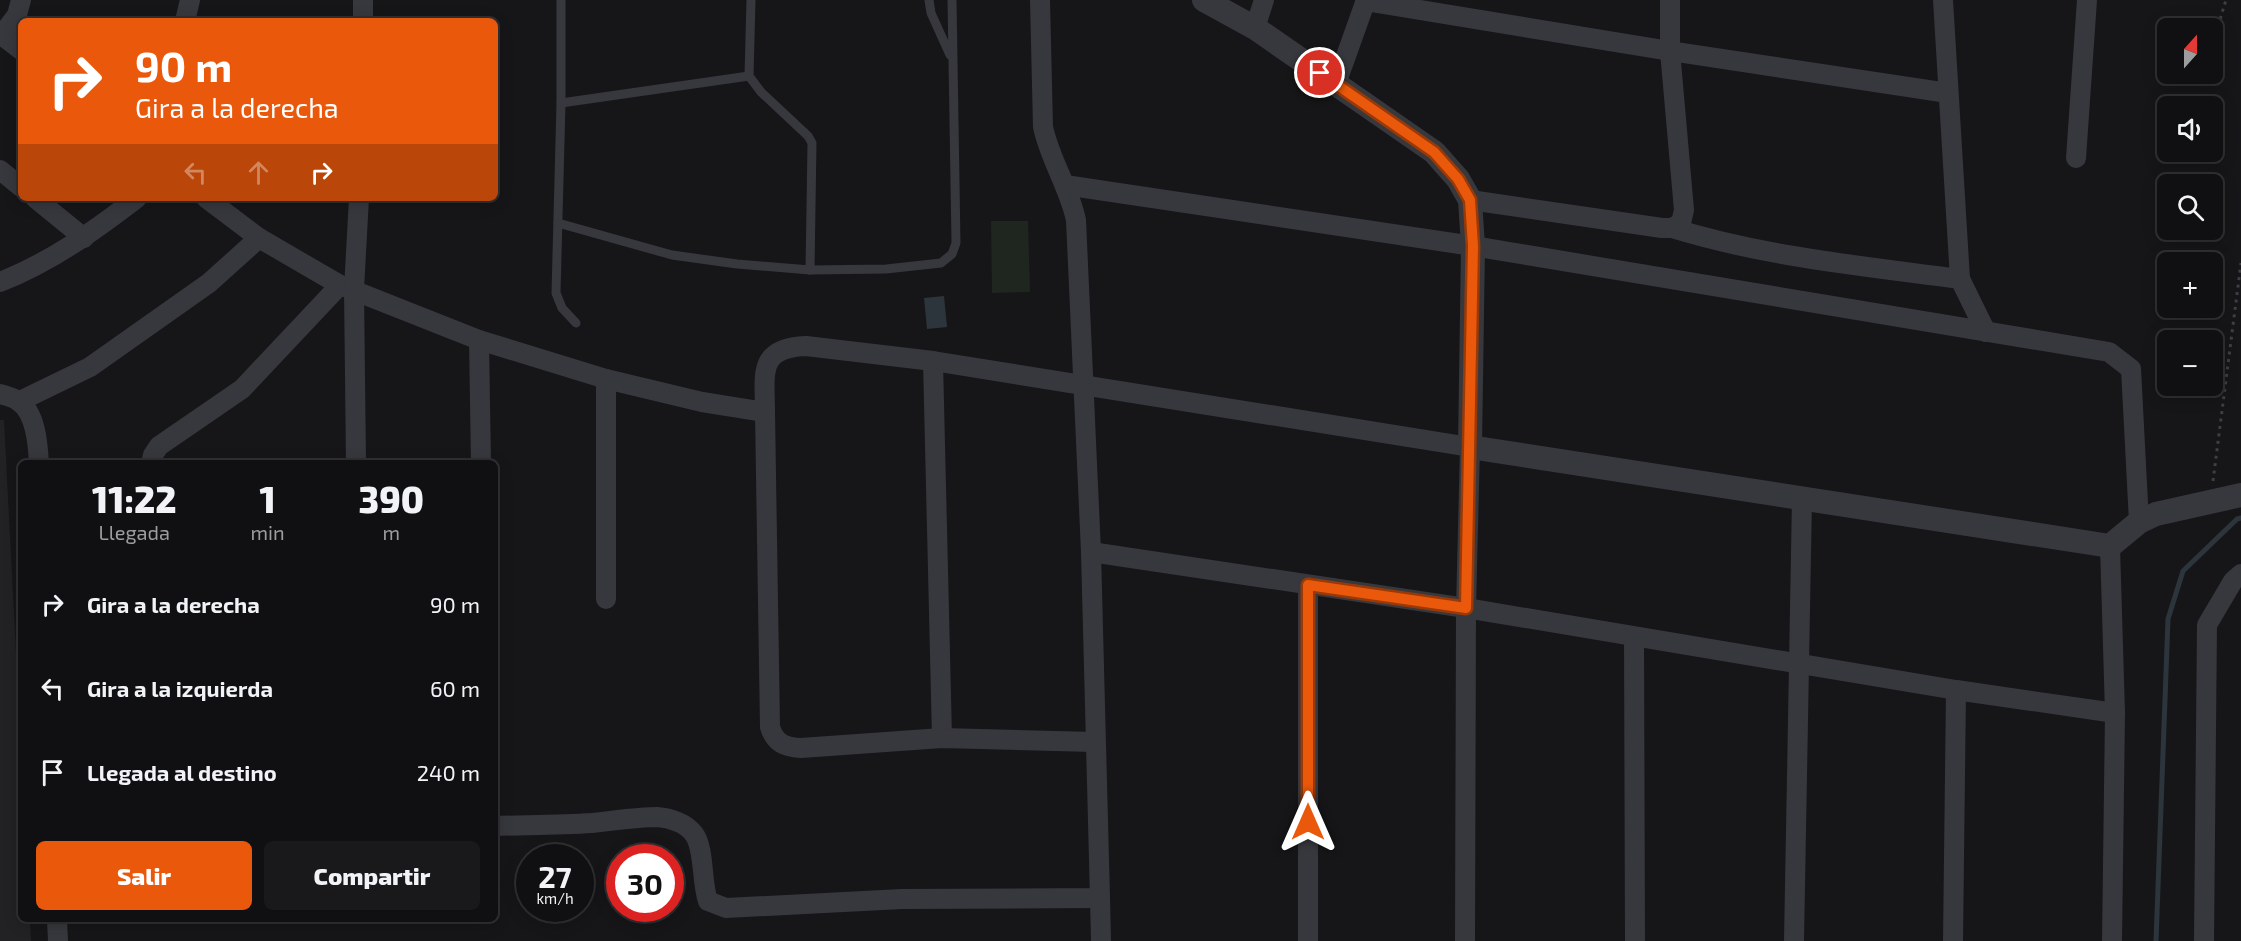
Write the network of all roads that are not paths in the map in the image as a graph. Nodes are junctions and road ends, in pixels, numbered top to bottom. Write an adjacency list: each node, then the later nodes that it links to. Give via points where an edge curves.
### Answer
1 (21, 0): 19 (street, via 17,15)
2 (190, 0): 16 (street)
3 (363, 0): 17 (street)
4 (561, 0): 26 (lane)
5 (751, 0): 23 (lane)
6 (929, 0): 22 (lane, via 936,28)
7 (952, 0): 22 (lane)
8 (1040, 0): 30 (street, via 1042,127)
9 (1204, 0): 15 (street)
10 (1264, 0): 18 (street)
11 (1670, 0): 21 (street)
12 (1943, 0): 25 (street)
13 (2087, 0): 27 (street)
14 (1366, 1): 21 (street); 24 (street)
15 (1234, 7): 18 (street)
16 (186, 18)
17 (363, 18)
18 (1255, 28): 24 (street)
19 (1, 35): 20 (street)
20 (18, 48)
21 (1670, 51): 25 (street); 37 (street, via 1684,210 1681,223)
22 (952, 57): 41 (lane, via 956,243 952,254 941,263 886,269)
23 (749, 76): 26 (lane); 41 (lane, via 812,143)
24 (1336, 84): 31 (street, via 1434,152)
25 (1947, 93): 42 (street)
26 (561, 103): 36 (lane)
27 (2076, 158)
28 (0, 170): 29 (street)
29 (18, 185)
30 (1065, 185): 40 (street); 50 (street, via 1076,220)
31 (1470, 200): 37 (street); 40 (street)
32 (38, 201): 38 (street)
33 (133, 201): 38 (street)
34 (210, 201): 39 (street)
35 (359, 201): 44 (street)
36 (558, 223): 41 (lane, via 672,255); 45 (lane, via 556,293 562,308)
37 (1672, 228): 42 (street, via 1780,255)
38 (84, 238): 43 (street)
39 (259, 238): 44 (street); 52 (street, via 209,283 90,367)
40 (1473, 246): 46 (street); 54 (street)
41 (810, 270)
42 (1960, 279): 46 (street)
43 (0, 282)
44 (347, 287): 47 (street); 56 (street, via 242,389 159,446); 57 (street)
45 (576, 324)
46 (1986, 332): 61 (street, via 2109,352 2131,369)
47 (479, 340): 49 (street); 58 (street)
48 (933, 361): 50 (street); 53 (street, via 790,347 769,360 765,372); 72 (street)
49 (606, 379): 53 (street, via 702,402); 66 (street)
50 (1082, 384): 54 (street); 63 (street)
51 (0, 394): 52 (street)
52 (20, 401): 55 (street, via 36,430)
53 (765, 412): 72 (street, via 773,737 781,745 801,748)
54 (1470, 447): 60 (street); 67 (street)
55 (39, 460)
56 (152, 460)
57 (356, 460)
58 (481, 460)
59 (2241, 495): 61 (street, via 2156,514)
60 (1802, 498): 62 (street); 69 (street)
61 (2139, 522): 62 (street)
62 (2110, 546): 71 (street)
63 (1090, 552): 65 (street); 73 (street)
64 (2241, 574): 85 (street, via 2207,625)
65 (1308, 585): 67 (street); 79 (street)
66 (606, 599)
67 (1466, 608): 68 (street); 80 (street)
68 (1634, 637): 69 (street); 81 (street)
69 (1798, 663): 70 (street); 82 (street)
70 (1956, 690): 71 (street); 83 (street)
71 (2115, 712): 84 (street)
72 (942, 738): 73 (street)
73 (1094, 742): 75 (street)
74 (498, 826): 75 (street, via 657,817 673,820 695,835 708,902 726,908 902,899)
75 (1100, 898): 78 (street)
76 (57, 922): 77 (street)
77 (58, 941)
78 (1101, 941)
79 (1308, 941)
80 (1466, 941)
81 (1635, 941)
82 (1794, 941)
83 (1953, 941)
84 (2112, 941)
85 (2205, 941)

